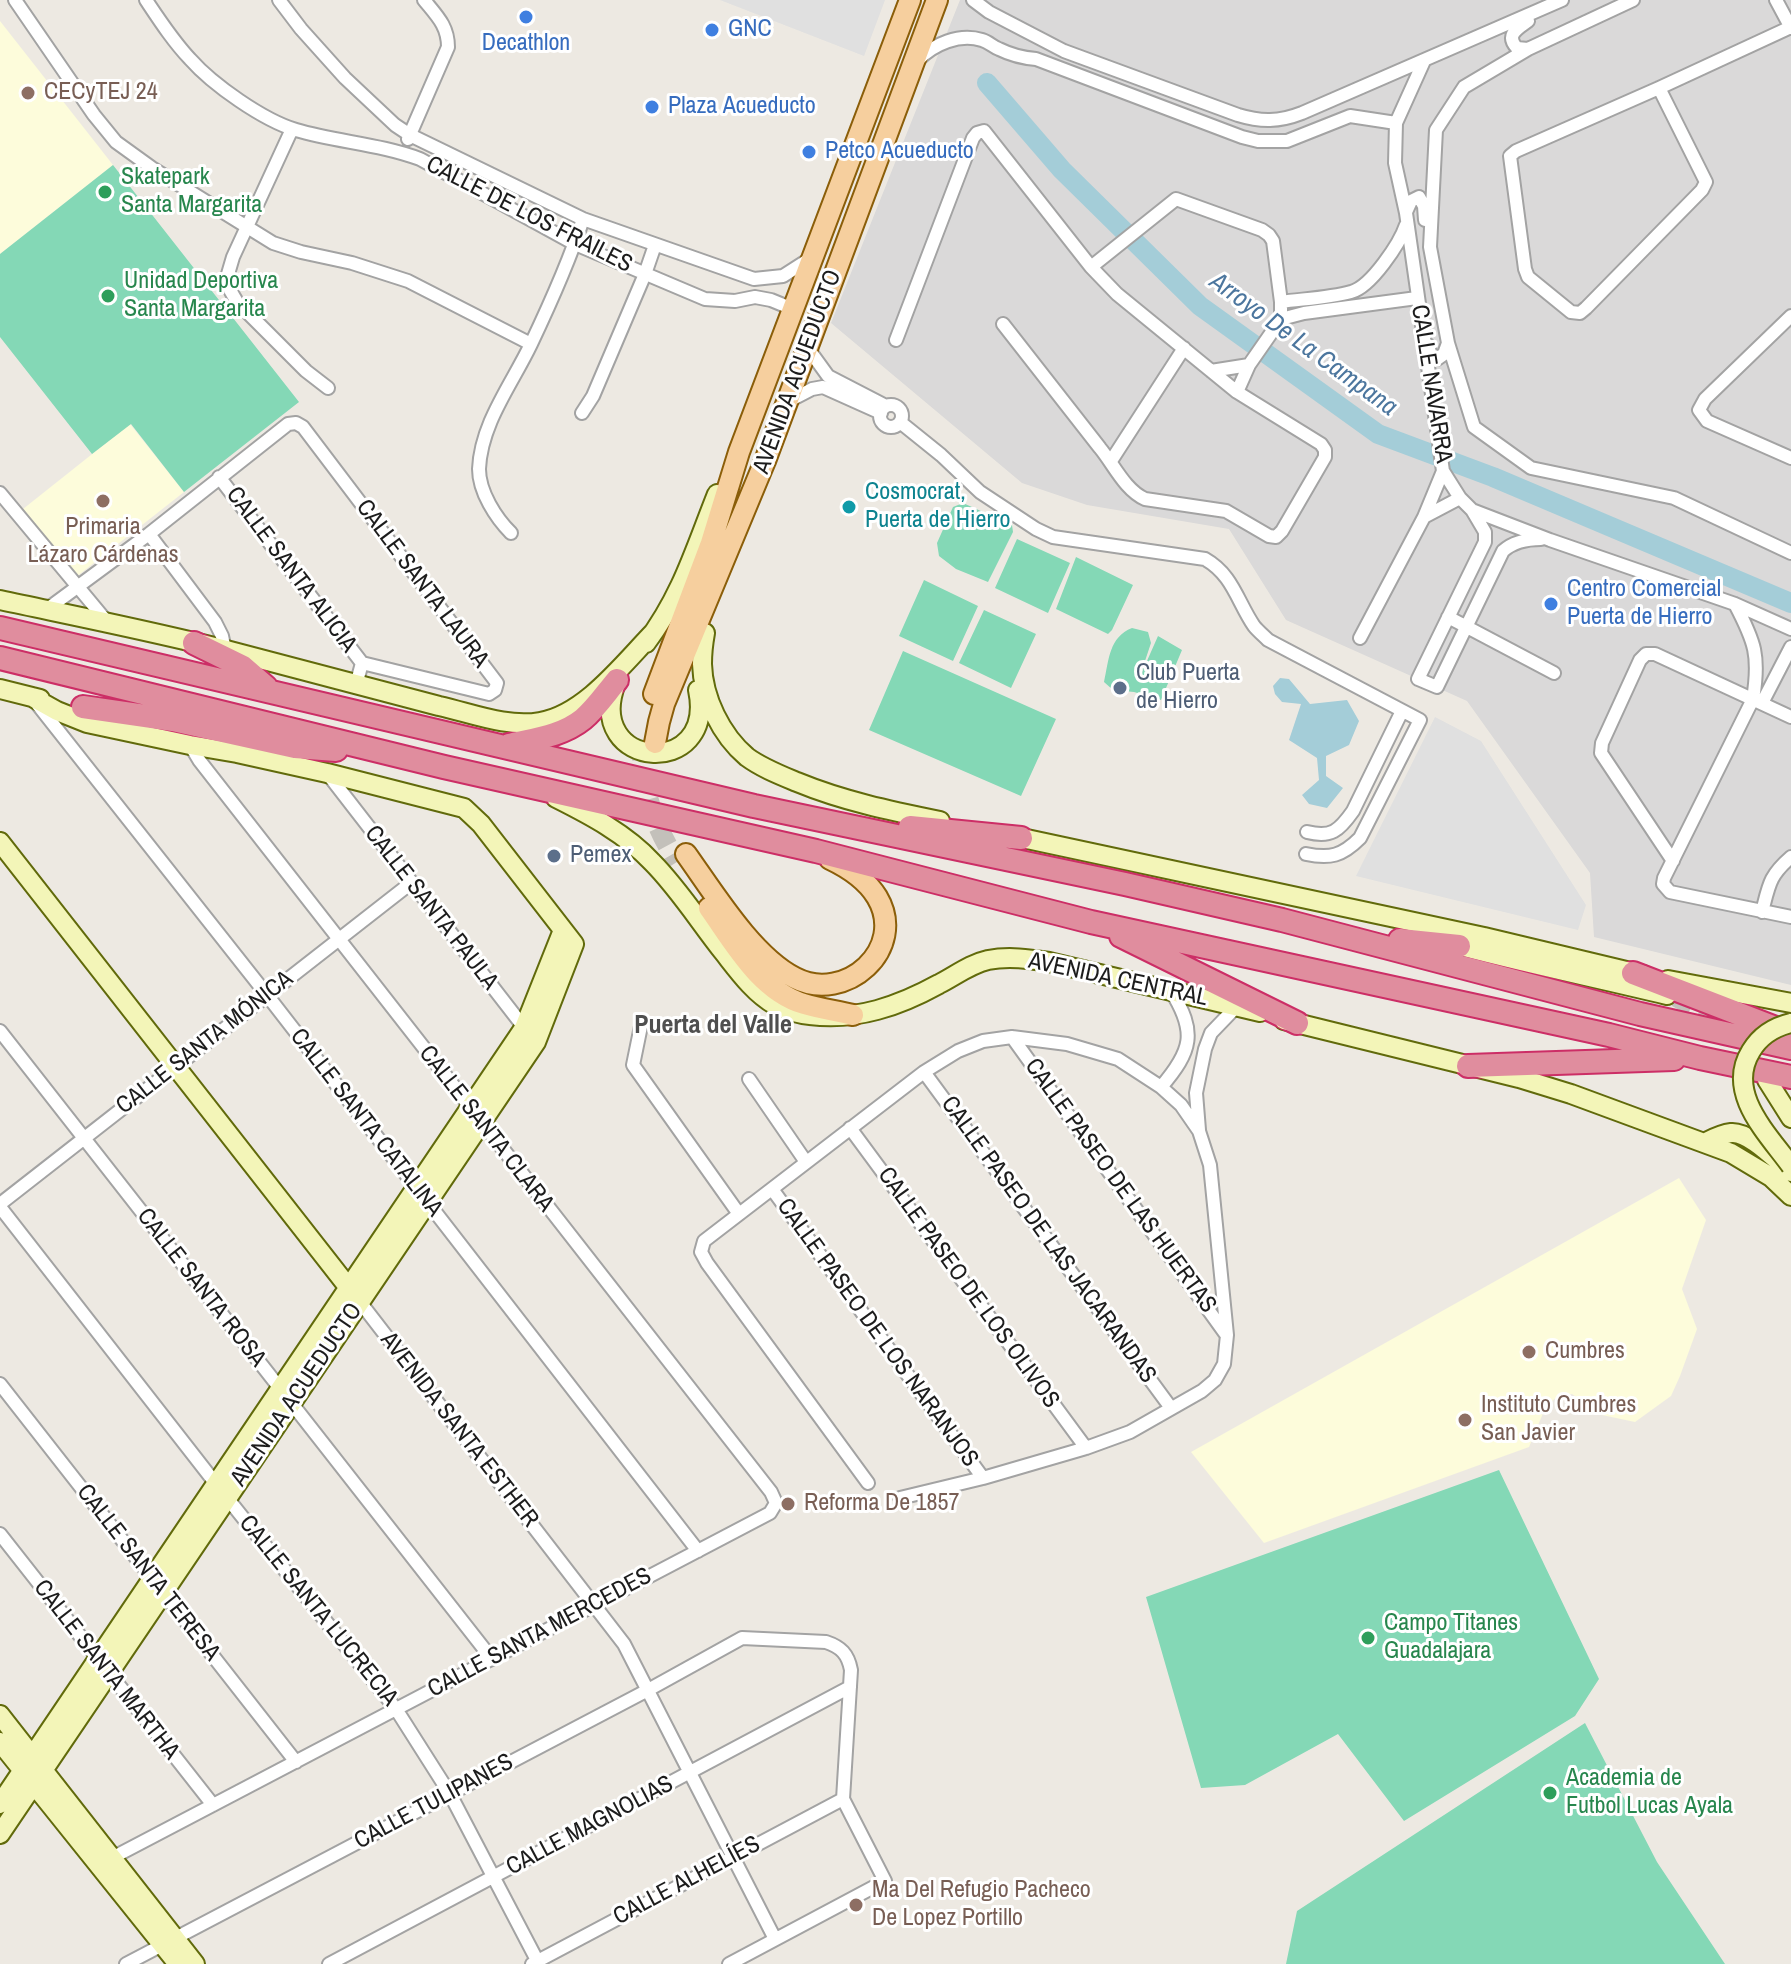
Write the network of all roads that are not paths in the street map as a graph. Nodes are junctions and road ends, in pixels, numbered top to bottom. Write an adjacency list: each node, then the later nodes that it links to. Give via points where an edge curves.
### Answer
1 (146, 0): 22 (street, CALLE DE LOS FRAILES, via 191,61 249,107)
2 (279, 0): 23 (street, CALLE DE LOS FRAILES, via 345,78)
3 (424, 0): 23 (street, via 448,35 448,47)
4 (910, 0): 31 (main road, AVENIDA ACUEDUCTO)
5 (937, 0): 17 (main road, AVENIDA ACUEDUCTO)
6 (973, 0): 18 (street, via 1064,51)
7 (1562, 0): 12 (street)
8 (1615, 0): 13 (street)
9 (1633, 0): 13 (street)
10 (1776, 0): 14 (street)
11 (19, 1): 27 (street, via 116,142)
12 (1541, 6): 15 (street, via 1511,36 1517,48); 16 (street)
13 (1583, 25): 15 (street)
14 (1791, 27): 20 (street)
15 (1528, 49): 30 (street, CALLE NAVARRA, via 1464,87 1436,130)
16 (1424, 61): 18 (street, via 1288,119 1271,121 1238,115); 21 (street, CALLE NAVARRA)
17 (913, 65): 19 (street, via 944,42 997,40); 44 (main road, AVENIDA ACUEDUCTO)
18 (1116, 70): 19 (street)
19 (1109, 87): 21 (street, via 1258,141 1287,141 1350,116)
20 (1659, 88): 20 (street, via 1510,156 1528,277 1571,312 1586,308 1706,182)
21 (1396, 123): 25 (street, CALLE NAVARRA, via 1395,163)
22 (292, 129): 24 (street, CALLE DE LOS FRAILES); 27 (street)
23 (410, 135): 24 (street); 26 (street, CALLE DE LOS FRAILES)
24 (401, 152): 28 (street, CALLE DE LOS FRAILES)
25 (1407, 217): 30 (street, via 1409,205 1419,197); 34 (street, CALLE NAVARRA); 35 (street, via 1402,239 1363,286)
26 (583, 219): 28 (street); 29 (street, CALLE DE LOS FRAILES)
27 (246, 225): 43 (street, via 273,243 408,281); 49 (street, via 228,274 230,290)
28 (575, 244): 33 (street, CALLE DE LOS FRAILES); 43 (street)
29 (655, 245): 31 (street, CALLE DE LOS FRAILES, via 754,279 783,276); 33 (street)
30 (1430, 247): 42 (street, CALLE NAVARRA)
31 (813, 256): 36 (main road, AVENIDA ACUEDUCTO)
32 (1091, 267): 35 (street, via 1176,199 1269,235); 41 (street, via 984,131 977,133); 45 (street)
33 (645, 274): 36 (street, CALLE DE LOS FRAILES, via 705,299 755,297); 52 (street)
34 (1417, 298): 38 (street); 39 (street, CALLE NAVARRA)
35 (1281, 302): 38 (street)
36 (793, 309): 53 (main road, AVENIDA ACUEDUCTO)
37 (1791, 316): 54 (street, via 1699,410 1707,421)
38 (1281, 319): 46 (street)
39 (1420, 320): 42 (street, via 1433,359 1444,354); 56 (street, CALLE NAVARRA)
40 (1003, 324): 55 (street)
41 (896, 340)
42 (1448, 343): 66 (street, CALLE NAVARRA, via 1474,427 1531,468 1674,498)
43 (531, 344): 62 (street, via 488,427 479,472 499,522)
44 (807, 347): 48 (street); 51 (main road, AVENIDA ACUEDUCTO)
45 (1184, 348): 47 (street); 55 (street)
46 (1252, 361): 47 (street); 50 (street)
47 (1211, 371): 50 (street)
48 (825, 381): 51 (street); 92 (street, via 884,410 881,420 886,426 900,422 980,492 1053,537 1205,559 1228,579 1255,628 1268,640)
49 (328, 388)
50 (1237, 392): 55 (street, via 1325,450 1276,537 1226,511 1145,499 1130,489)
51 (787, 402): 64 (main road, AVENIDA ACUEDUCTO)
52 (582, 413)
53 (739, 452): 64 (main road, AVENIDA ACUEDUCTO, via 646,716 649,742); 76 (main road, via 684,581)
54 (1791, 458)
55 (1111, 461)
56 (1441, 463): 59 (street, CALLE NAVARRA); 61 (street)
57 (219, 477): 63 (street); 83 (street, CALLE SANTA ALICIA); 83 (street, CALLE SANTA LAURA, via 288,424 303,427 497,683 489,694)
58 (0, 493): 67 (street)
59 (1460, 498): 60 (street, CALLE NAVARRA); 61 (street)
60 (1472, 510): 65 (street, CALLE NAVARRA); 71 (street, via 1485,542)
61 (1424, 517): 78 (street)
62 (511, 533)
63 (149, 534): 67 (street); 81 (street, via 219,627)
64 (733, 539): 77 (main road)
65 (1550, 540): 69 (street, CALLE NAVARRA); 74 (street, via 1525,540 1503,551)
66 (1791, 553)
67 (78, 587): 70 (street); 72 (street)
68 (0, 600): 70 (main road)
69 (1735, 604): 75 (street, CALLE NAVARRA); 90 (street, via 1756,652)
70 (46, 610): 72 (main road)
71 (1448, 617): 74 (street); 74 (street, via 1418,679 1437,687)
72 (109, 625): 79 (main road)
73 (0, 628): 88 (highway)
74 (1467, 628): 84 (street)
75 (1791, 629)
76 (653, 633): 85 (main road); 86 (main road, via 581,704 542,722 493,719)
77 (705, 633): 85 (main road, via 695,673 700,718 677,748 648,753 622,739 611,712); 101 (main road, via 702,668 712,707 734,743 759,765 876,808)
78 (1360, 638)
79 (194, 643): 81 (main road); 88 (highway, via 243,667)
80 (1791, 647): 90 (street)
81 (225, 650): 86 (main road)
82 (0, 658): 96 (highway)
83 (362, 663): 86 (street)
84 (1554, 673)
85 (617, 680): 95 (highway, via 575,725)
86 (356, 685)
87 (0, 689): 89 (main road)
88 (270, 691): 95 (highway)
89 (32, 697): 91 (main road); 94 (main road, via 87,723); 117 (street, CALLE SANTA CATALINA)
90 (1758, 701): 93 (street); 106 (street); 106 (street, via 1655,654 1640,660 1601,753)
91 (83, 707): 96 (highway, via 295,747)
92 (1402, 711): 100 (street, via 1344,825 1320,836); 104 (street, via 1420,720 1360,838 1337,854)
93 (1791, 717)
94 (190, 745): 97 (main road); 113 (street, CALLE SANTA CLARA)
95 (504, 746): 99 (highway)
96 (381, 751): 98 (highway)
97 (327, 773): 107 (street, CALLE SANTA PAULA); 127 (main road, AVENIDA ACUEDUCTO, via 458,806 476,817 568,937)
98 (534, 787): 103 (highway); 121 (main road, AVENIDA CENTRAL, via 583,811 651,860 737,970 775,1005 801,1013)
99 (820, 820): 101 (highway); 111 (highway)
100 (1307, 832)
101 (1021, 838): 108 (main road)
102 (0, 842): 133 (main road, AVENIDA SANTA ESTHER)
103 (816, 851): 112 (highway); 121 (main road, via 867,884 878,898 885,926 884,942 865,968 824,986 794,978 769,959 682,858 755,971 803,1004)
104 (1306, 854)
105 (1791, 857): 109 (street, via 1770,880)
106 (1673, 861): 109 (street, via 1663,884 1670,892)
107 (411, 883): 113 (street, CALLE SANTA MÓNICA); 127 (street, CALLE SANTA PAULA)
108 (1254, 887): 114 (main road); 115 (main road)
109 (1762, 912): 110 (street)
110 (1791, 917)
111 (1282, 920): 114 (highway); 130 (highway)
112 (1091, 922): 122 (highway); 132 (highway)
113 (339, 938): 117 (street, CALLE SANTA MÓNICA); 142 (street, CALLE SANTA CLARA)
114 (1459, 946): 118 (main road)
115 (1633, 973): 119 (main road); 126 (highway)
116 (1171, 991): 120 (main road, AVENIDA CENTRAL); 121 (main road, AVENIDA CENTRAL, via 1049,962 1003,958 968,968 907,1001); 129 (street, via 1189,1030)
117 (267, 995): 133 (street, CALLE SANTA MÓNICA); 151 (street, CALLE SANTA CATALINA)
118 (1673, 996)
119 (1791, 1003)
120 (1237, 1006): 122 (main road, AVENIDA CENTRAL); 131 (street, via 1211,1033)
121 (853, 1015)
122 (1297, 1023): 134 (main road, AVENIDA CENTRAL)
123 (1791, 1023): 149 (main road, bridge, via 1757,1042 1743,1078 1750,1107)
124 (641, 1026): 154 (street, CALLE PASEO DE LOS NARANJOS, via 633,1065)
125 (0, 1031): 146 (street, CALLE SANTA ROSA)
126 (1791, 1034)
127 (530, 1035): 142 (main road, AVENIDA ACUEDUCTO)
128 (1012, 1037): 135 (street, via 983,1041); 139 (street, via 1067,1044 1118,1059); 156 (street, CALLE PASEO DE LAS HUERTAS)
129 (1187, 1046): 131 (street); 139 (street)
130 (1791, 1048)
131 (1205, 1049): 140 (street)
132 (1700, 1058): 134 (highway); 136 (highway)
133 (176, 1066): 146 (street, CALLE SANTA MÓNICA); 155 (main road, AVENIDA SANTA ESTHER)
134 (1468, 1066): 147 (main road, AVENIDA CENTRAL, via 1519,1078)
135 (924, 1072): 144 (street); 159 (street, CALLE PASEO DE LAS JACARANDAS)
136 (1791, 1077)
137 (749, 1079): 148 (street)
138 (1767, 1080): 143 (main road)
139 (1161, 1087): 141 (street)
140 (1196, 1093): 141 (street); 145 (street)
141 (1181, 1105): 145 (street)
142 (476, 1115): 151 (main road, AVENIDA ACUEDUCTO); 165 (street, CALLE SANTA CLARA, via 771,1492 776,1503)
143 (1791, 1118)
144 (850, 1128): 148 (street); 160 (street, CALLE PASEO DE LOS OLIVOS)
145 (1199, 1131): 156 (street, via 1210,1165)
146 (84, 1138): 153 (street, CALLE SANTA MÓNICA); 158 (street, CALLE SANTA ROSA)
147 (1706, 1142): 149 (main road, via 1735,1132); 152 (main road, AVENIDA CENTRAL, via 1758,1168)
148 (806, 1162): 150 (street)
149 (1791, 1169)
150 (772, 1189): 154 (street); 161 (street, CALLE PASEO DE LOS NARANJOS)
151 (422, 1195): 155 (main road, AVENIDA ACUEDUCTO); 167 (street, CALLE SANTA CATALINA)
152 (1791, 1196)
153 (0, 1206): 163 (street, CALLE SANTA LUCRECIA)
154 (739, 1214): 162 (street, via 704,1241 701,1252)
155 (354, 1295): 158 (main road, AVENIDA ACUEDUCTO); 169 (street, AVENIDA SANTA ESTHER)
156 (1227, 1335): 159 (street, via 1224,1364 1215,1380)
157 (0, 1384): 168 (street, CALLE SANTA TERESA)
158 (286, 1396): 163 (main road, AVENIDA ACUEDUCTO); 170 (street, CALLE SANTA ROSA)
159 (1171, 1408): 160 (street, via 1130,1432)
160 (1086, 1448): 161 (street)
161 (983, 1478): 164 (street)
162 (868, 1483)
163 (222, 1491): 168 (main road, AVENIDA ACUEDUCTO); 174 (street, CALLE SANTA LUCRECIA)
164 (900, 1498)
165 (770, 1513): 167 (street, CALLE SANTA MERCEDES)
166 (0, 1534): 171 (street, CALLE SANTA MARTHA)
167 (698, 1551): 169 (street, CALLE SANTA MERCEDES)
168 (158, 1585): 171 (main road, AVENIDA ACUEDUCTO); 177 (street, CALLE SANTA TERESA)
169 (595, 1605): 170 (street, CALLE SANTA MERCEDES); 173 (street, AVENIDA SANTA ESTHER)
170 (492, 1659): 174 (street, CALLE SANTA MERCEDES)
171 (103, 1666): 178 (main road, AVENIDA ACUEDUCTO); 183 (street, CALLE SANTA MARTHA)
172 (850, 1687): 173 (street, CALLE TULIPANES, via 850,1663 836,1646 742,1638); 179 (street, CALLE MAGNOLIAS); 181 (street)
173 (648, 1690): 179 (street, AVENIDA SANTA ESTHER); 180 (street, CALLE TULIPANES)
174 (396, 1709): 177 (street, CALLE SANTA MERCEDES); 180 (street, CALLE SANTA LUCRECIA)
175 (0, 1715): 178 (main road)
176 (0, 1742): 178 (main road)
177 (296, 1762): 183 (street, CALLE SANTA MERCEDES)
178 (33, 1770): 182 (main road, AVENIDA ACUEDUCTO); 184 (main road, AVENIDA ACUEDUCTO); 186 (main road)
179 (690, 1772): 185 (street, AVENIDA SANTA ESTHER); 187 (street, CALLE MAGNOLIAS)
180 (450, 1794): 187 (street, CALLE SANTA LUCRECIA); 189 (street, CALLE TULIPANES)
181 (843, 1799): 185 (street, CALLE ALHELÍES); 188 (street, via 885,1881)
182 (0, 1804)
183 (213, 1805): 186 (street, CALLE SANTA MERCEDES)
184 (0, 1834)
185 (734, 1856): 188 (street, AVENIDA SANTA ESTHER); 190 (street, CALLE ALHELÍES)
186 (106, 1862): 189 (main road)
187 (494, 1877): 190 (street, CALLE SANTA LUCRECIA); 194 (street, CALLE MAGNOLIAS)
188 (775, 1939): 195 (street)
189 (169, 1942): 191 (street, CALLE TULIPANES); 192 (main road); 193 (main road)
190 (536, 1963)
191 (126, 1964)
192 (178, 1964)
193 (195, 1964)
194 (329, 1964)
195 (729, 1964)

